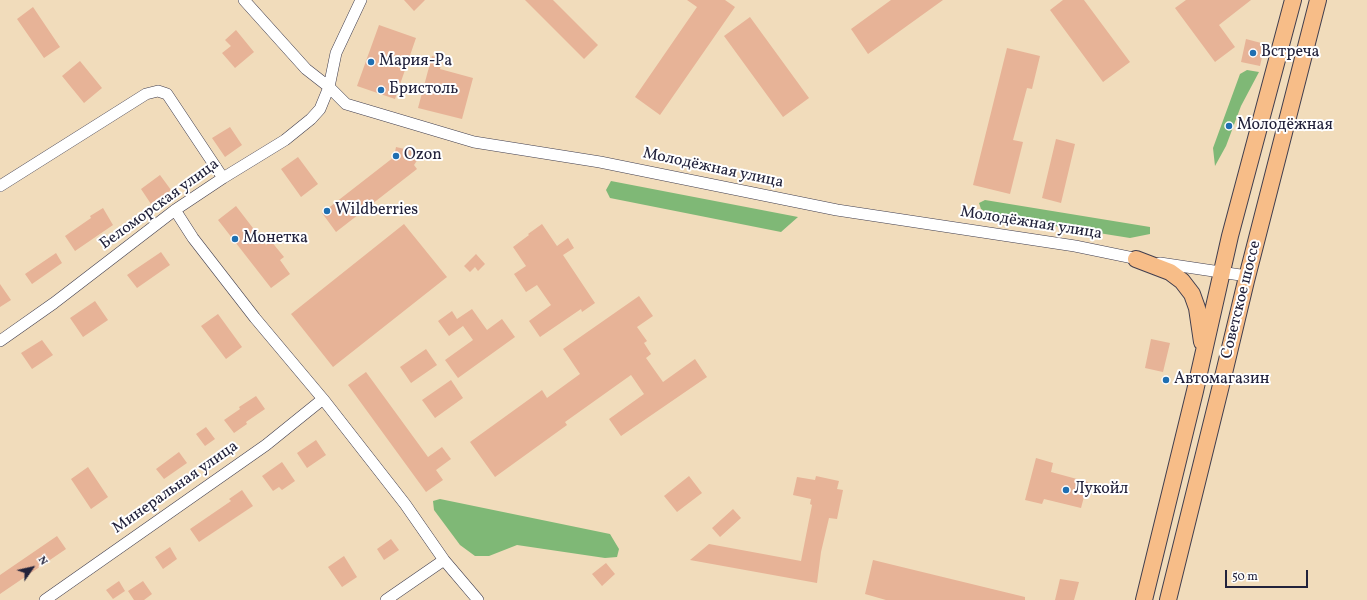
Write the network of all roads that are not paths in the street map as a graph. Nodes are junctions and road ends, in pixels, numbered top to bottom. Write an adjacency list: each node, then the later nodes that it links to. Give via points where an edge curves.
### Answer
1 (244, 0): 5 (street, Молодёжная улица, via 306,69)
2 (361, 0): 5 (street, Беломорская улица, via 336,53)
3 (1293, 0): 10 (highway, Советское шоссе)
4 (1318, 0): 11 (highway, Советское шоссе)
5 (329, 87): 6 (street, Беломорская улица, via 320,109 311,119 285,140); 9 (street, Молодёжная улица, via 346,104 474,142 600,162 837,210 1075,246)
6 (223, 178): 7 (street, via 167,94 158,91 146,94); 8 (street, Беломорская улица)
7 (0, 186)
8 (175, 210): 12 (street, Беломорская улица); 14 (street, via 193,238 255,318)
9 (1136, 259): 10 (street, Молодёжная улица); 13 (highway, via 1170,272 1182,281 1192,294 1197,308)
10 (1221, 272): 11 (street, Молодёжная улица); 13 (highway, Советское шоссе)
11 (1247, 276): 20 (highway, Советское шоссе)
12 (0, 341)
13 (1203, 353): 19 (highway, Советское шоссе)
14 (323, 399): 15 (street, via 405,504); 16 (street, Минеральная улица, via 266,445)
15 (444, 560): 17 (street); 18 (street)
16 (45, 600)
17 (386, 600)
18 (478, 600)
19 (1144, 600)
20 (1168, 600)

